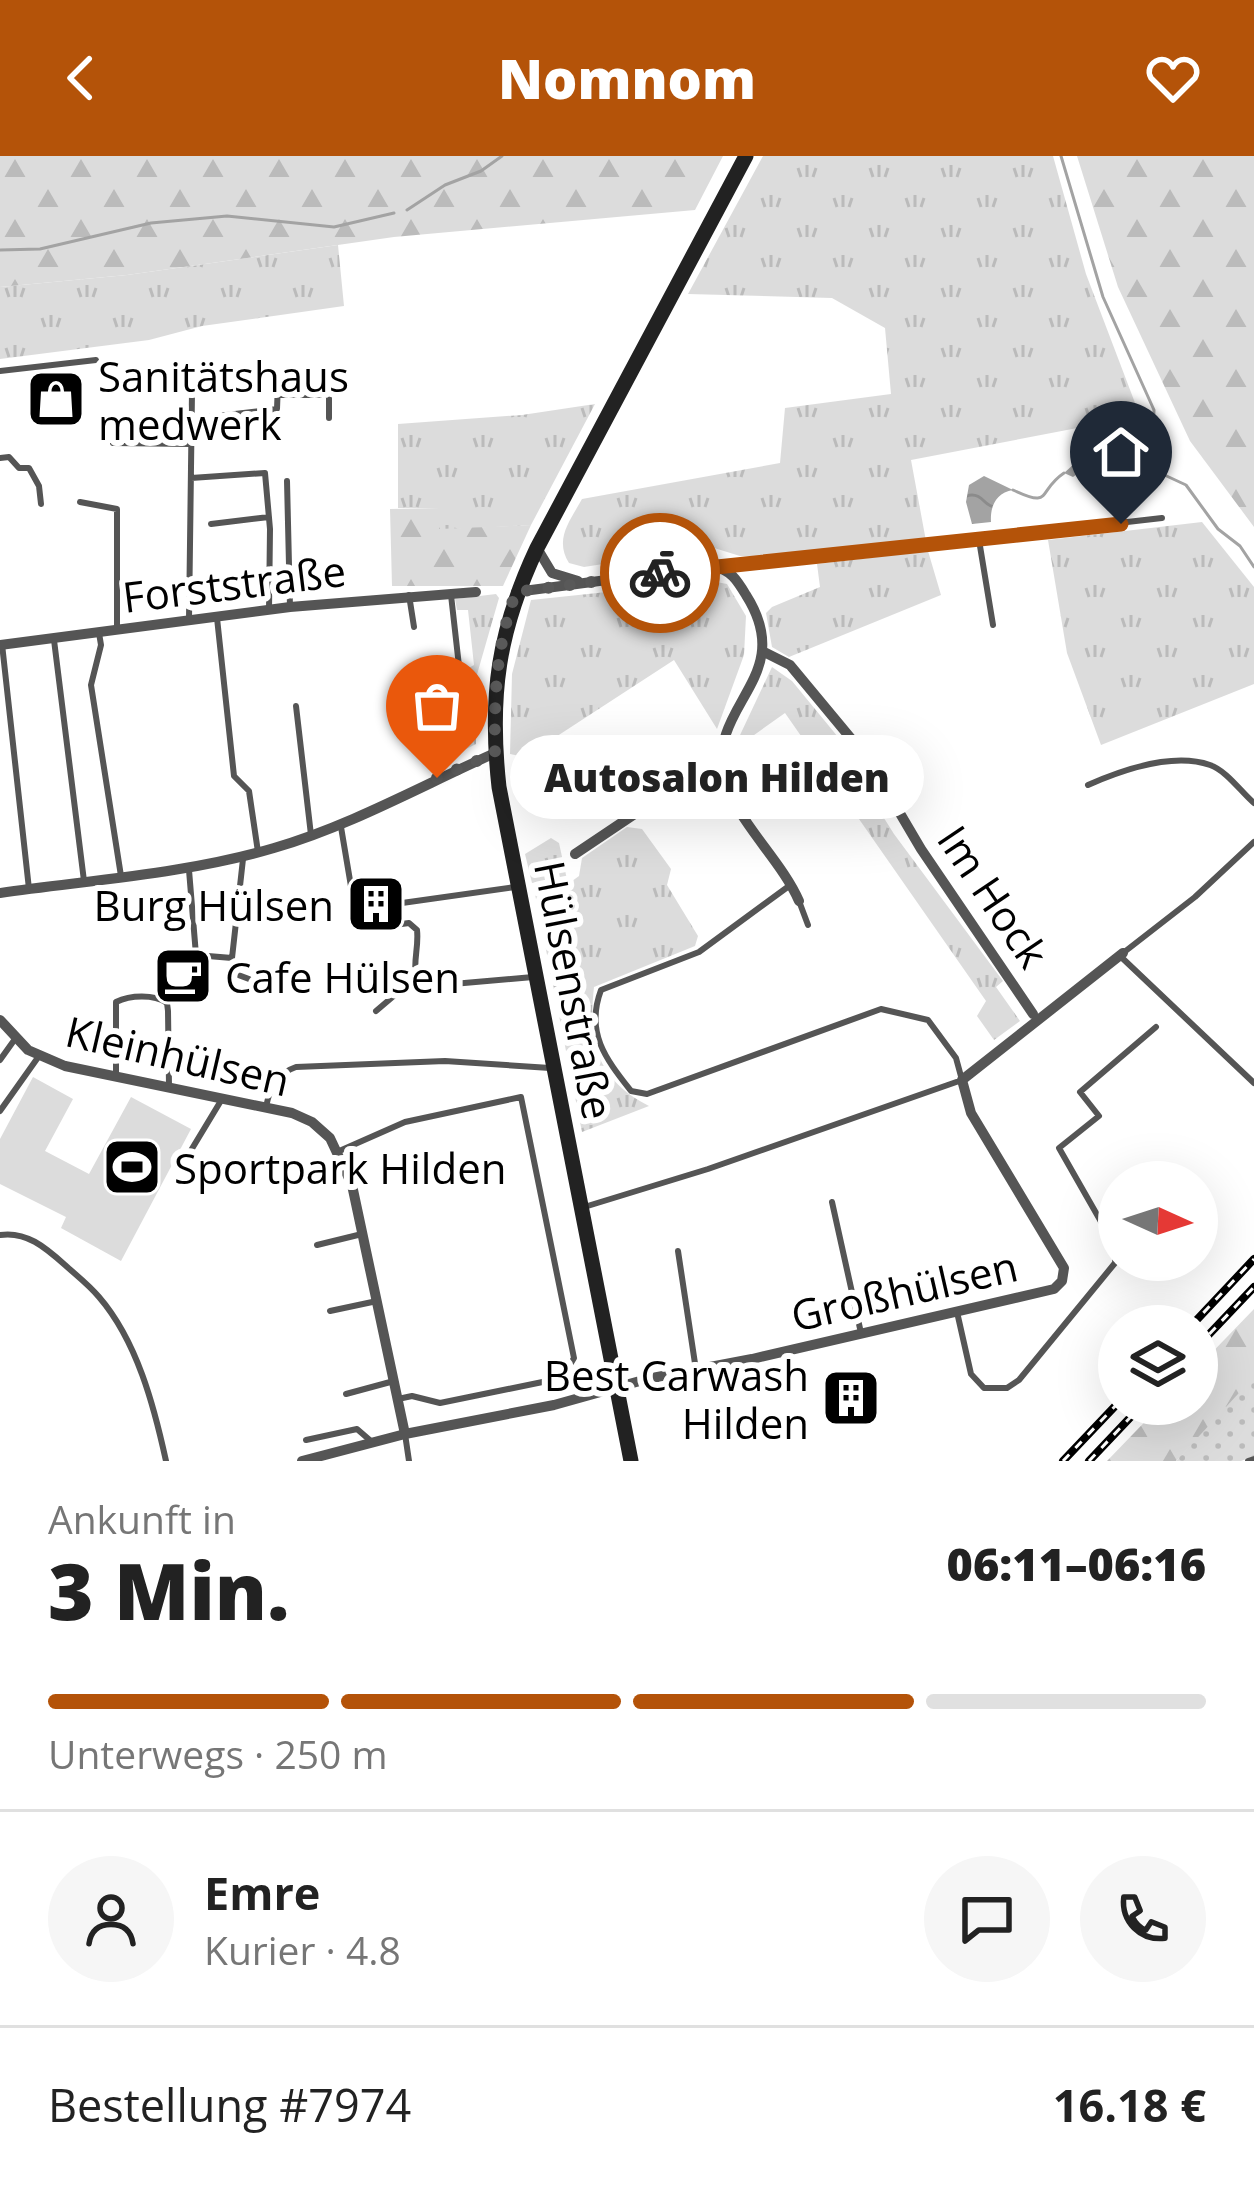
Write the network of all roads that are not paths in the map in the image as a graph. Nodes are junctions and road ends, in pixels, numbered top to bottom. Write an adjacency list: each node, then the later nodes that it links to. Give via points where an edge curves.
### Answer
1 (746, 156): 20 (main road, Hülsenstraße)
2 (96, 360): 3 (lane)
3 (0, 370)
4 (330, 372): 6 (lane)
5 (278, 394): 6 (lane); 8 (lane, via 277,409); 8 (lane, via 278,382 192,392)
6 (329, 395): 7 (lane)
7 (329, 418)
8 (192, 419): 10 (lane)
9 (113, 443): 10 (lane)
10 (191, 444): 12 (lane)
11 (0, 458): 15 (lane, via 29,468)
12 (191, 478): 16 (lane, via 265,473); 30 (lane)
13 (287, 481): 27 (lane)
14 (80, 502): 33 (lane, via 117,509)
15 (40, 503)
16 (269, 518): 18 (lane); 28 (lane)
17 (1162, 518): 19 (lane)
18 (211, 524)
19 (979, 540): 21 (lane); 31 (lane)
20 (537, 548): 22 (street, via 552,573); 24 (main road, Hülsenstraße)
21 (725, 569): 22 (street); 37 (street, via 754,608)
22 (587, 582): 24 (street)
23 (476, 592): 26 (street, Forststraße)
24 (516, 592): 40 (main road, Hülsenstraße, via 495,677)
25 (409, 595): 26 (street, Forststraße); 27 (street, Forststraße); 32 (lane)
26 (451, 595): 38 (lane)
27 (290, 607): 28 (street, Forststraße)
28 (268, 610): 29 (street, Forststraße)
29 (217, 618): 30 (street, Forststraße); 47 (lane, via 234,776 249,791)
30 (189, 623): 33 (street, Forststraße)
31 (993, 625)
32 (414, 627)
33 (117, 631): 34 (street, Forststraße)
34 (100, 633): 35 (street, Forststraße); 51 (lane, via 92,685)
35 (54, 638): 36 (street, Forststraße); 52 (lane)
36 (1, 644): 55 (lane)
37 (764, 652): 41 (street); 66 (street, Im Hock, via 790,665 868,759)
38 (460, 675)
39 (296, 706): 45 (lane)
40 (495, 753): 44 (street); 54 (main road, Hülsenstraße)
41 (722, 760): 48 (street); 53 (street, via 732,796)
42 (1088, 785): 43 (lane, via 1135,766 1206,764)
43 (1254, 803)
44 (340, 823): 45 (street); 63 (lane, via 357,922 409,923 418,944)
45 (311, 835): 47 (street)
46 (1254, 842): 60 (lane)
47 (258, 852): 49 (street)
48 (574, 854)
49 (244, 855): 50 (street); 61 (lane)
50 (189, 866): 51 (street); 61 (lane, via 196,955)
51 (122, 875): 52 (street)
52 (84, 881): 55 (street)
53 (792, 884): 57 (street); 74 (lane, via 699,952 601,990 600,1052 631,1091 647,1094 881,1009 928,1020)
54 (518, 886): 58 (lane); 62 (main road, Hülsenstraße)
55 (29, 889): 56 (street)
56 (0, 893)
57 (799, 901): 59 (lane)
58 (395, 904)
59 (808, 925)
60 (1121, 954): 74 (street); 75 (lane)
61 (232, 958): 64 (lane, via 233,973)
62 (536, 976): 63 (lane, via 430,986); 72 (main road, Hülsenstraße)
63 (416, 977): 65 (lane)
64 (249, 979)
65 (376, 1011)
66 (1034, 1014)
67 (0, 1020): 69 (street, Kleinhülsen)
68 (1156, 1027): 90 (lane, via 1080,1092 1099,1116 1059,1148 1116,1248 1115,1263 1007,1388 984,1388 971,1374)
69 (15, 1039): 70 (street, Kleinhülsen); 71 (lane)
70 (39, 1056): 73 (street, Kleinhülsen); 79 (lane)
71 (0, 1060)
72 (554, 1068): 78 (lane, via 445,1061 296,1067 282,1072); 82 (main road, Hülsenstraße)
73 (116, 1078): 76 (street, Kleinhülsen); 76 (lane, via 116,1002 158,998 169,1011)
74 (962, 1080): 82 (lane, via 708,1169); 90 (street, Großhülsen, via 973,1124 1064,1268 1054,1289)
75 (1254, 1083)
76 (169, 1088): 77 (street, Kleinhülsen)
77 (222, 1099): 78 (street, Kleinhülsen); 80 (lane)
78 (266, 1107): 81 (street, Kleinhülsen, via 312,1122)
79 (0, 1111)
80 (190, 1152)
81 (338, 1152): 84 (street, Kleinhülsen); 96 (lane, via 405,1122 521,1097 574,1358 562,1378 440,1403)
82 (582, 1196): 94 (main road, Hülsenstraße)
83 (832, 1202): 91 (lane)
84 (362, 1234): 86 (lane); 88 (street, Kleinhülsen)
85 (0, 1235): 101 (lane, via 22,1233 100,1298 133,1352)
86 (316, 1245)
87 (678, 1251): 92 (lane)
88 (376, 1300): 89 (lane); 93 (street, Kleinhülsen)
89 (330, 1311)
90 (957, 1312): 91 (street, Großhülsen)
91 (861, 1334): 92 (street, Großhülsen)
92 (696, 1370): 94 (street, Großhülsen)
93 (394, 1381): 95 (lane); 96 (street, Kleinhülsen)
94 (615, 1388): 97 (street, Großhülsen); 103 (main road, Hülsenstraße)
95 (346, 1394)
96 (398, 1399): 97 (street, Kleinhülsen)
97 (405, 1434): 99 (street, Großhülsen); 102 (lane)
98 (306, 1440): 99 (lane, via 357,1429)
99 (373, 1442): 100 (street, Großhülsen)
100 (311, 1460)
101 (166, 1461)
102 (409, 1461)
103 (632, 1461)

